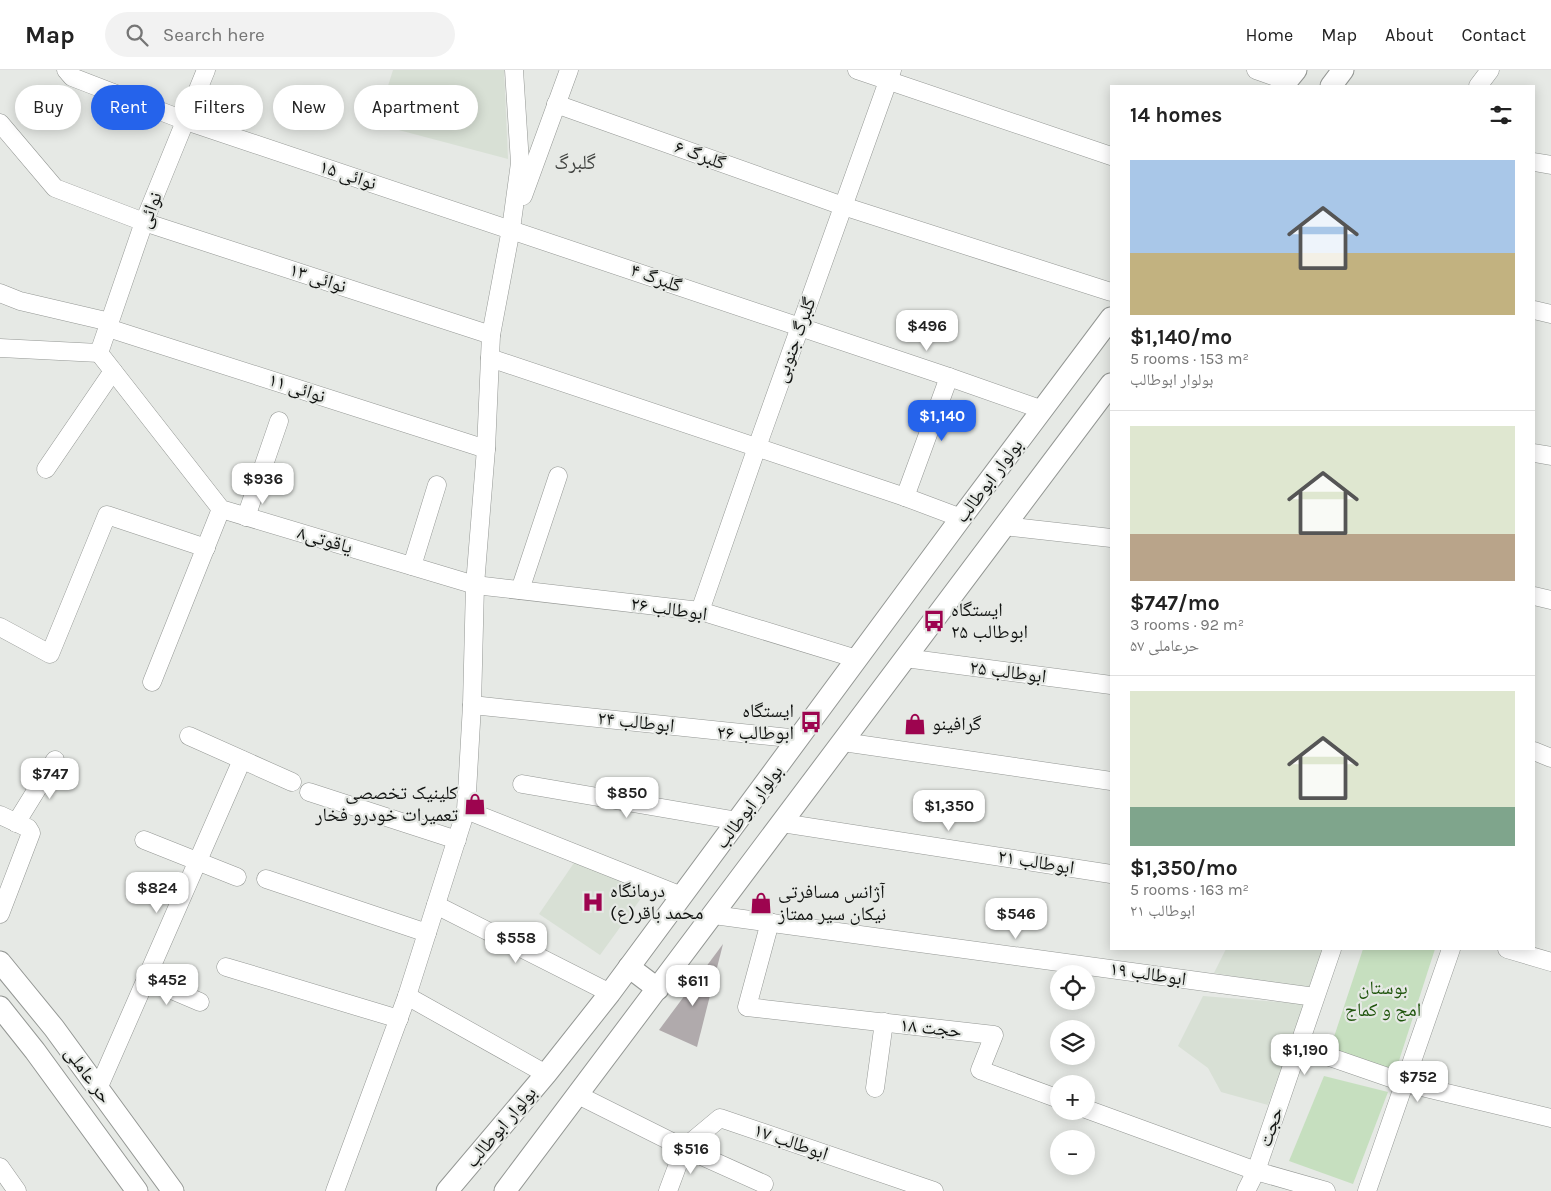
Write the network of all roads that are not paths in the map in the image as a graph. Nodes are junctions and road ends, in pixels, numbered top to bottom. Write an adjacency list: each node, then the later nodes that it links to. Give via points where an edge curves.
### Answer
1 (66, 70): 15 (street, نوائی ۱۵, via 72,77)
2 (206, 70): 11 (street, نوائی)
3 (514, 70): 24 (street, via 520,163)
4 (569, 70): 14 (street)
5 (857, 70): 9 (street)
6 (1256, 70): 10 (street)
7 (1343, 70): 12 (main road)
8 (1490, 70): 13 (street)
9 (890, 75): 19 (street); 22 (street, گلبرگ جنوبی)
10 (1289, 79)
11 (200, 85)
12 (1332, 85)
13 (1479, 85)
14 (556, 104): 22 (street, گلبرگ ۶); 24 (street)
15 (175, 116)
16 (0, 123): 23 (street, نوائی ۱۳, via 55,188)
17 (182, 130): 23 (street, نوائی)
18 (216, 130): 24 (street, نوائی ۱۵)
19 (1110, 156)
20 (1535, 162): 21 (street)
21 (1551, 165)
22 (843, 206): 25 (street, گلبرگ ۶); 31 (street, گلبرگ جنوبی)
23 (144, 222): 30 (street, نوائی); 32 (street, نوائی ۱۳)
24 (511, 229): 31 (street, گلبرگ ۴); 32 (street)
25 (1110, 292)
26 (0, 293): 30 (street, نوائی ۱۱)
27 (1535, 310): 28 (street)
28 (1551, 314)
29 (1110, 319): 39 (main road, بولوار ابوطالب)
30 (109, 325): 34 (street, نوائی); 42 (street, نوائی ۱۱)
31 (800, 326): 37 (street, گلبرگ ۴); 41 (street, گلبرگ جنوبی)
32 (491, 335): 35 (street)
33 (0, 348): 34 (street)
34 (99, 353): 36 (street)
35 (490, 358): 41 (street); 42 (street)
36 (113, 371): 45 (street); 49 (street)
37 (949, 376): 39 (street, گلبرگ ۴); 48 (street)
38 (1108, 391): 52 (main road, بولوار ابوطالب)
39 (1043, 410): 51 (main road, بولوار ابوطالب)
40 (280, 421): 50 (street)
41 (757, 447): 48 (street); 60 (street, گلبرگ جنوبی)
42 (486, 449): 56 (street)
43 (1535, 453): 44 (street)
44 (1551, 456)
45 (46, 469)
46 (558, 476): 57 (street)
47 (437, 485): 55 (street)
48 (905, 496): 51 (street)
49 (221, 509): 50 (street, یاقوتی۸); 54 (street)
50 (246, 517): 55 (street, یاقوتی۸)
51 (962, 518): 63 (main road, بولوار ابوطالب)
52 (1004, 526): 53 (street); 62 (main road, بولوار ابوطالب)
53 (1110, 538)
54 (206, 548): 61 (street, via 107,515 50,654); 64 (street)
55 (412, 566): 56 (street, یاقوتی۸)
56 (475, 584): 57 (street, ابوطالب ۲۶); 66 (street)
57 (520, 590): 60 (street, ابوطالب ۲۶)
58 (1535, 596): 59 (street)
59 (1551, 600)
60 (700, 611): 63 (street, ابوطالب ۲۶)
61 (0, 627)
62 (905, 658): 65 (street, ابوطالب ۲۵); 69 (main road, بولوار ابوطالب)
63 (857, 659): 68 (main road, بولوار ابوطالب)
64 (152, 682)
65 (1110, 685)
66 (472, 705): 68 (street, ابوطالب ۲۴); 78 (street)
67 (189, 736): 73 (street)
68 (799, 739): 80 (main road, بولوار ابوطالب)
69 (843, 742): 74 (street); 82 (main road, بولوار ابوطالب)
70 (1535, 751): 71 (street)
71 (1551, 758)
72 (55, 760): 81 (street)
73 (242, 760): 75 (street); 85 (street)
74 (1110, 781)
75 (292, 782)
76 (522, 784): 80 (street)
77 (308, 792): 84 (street)
78 (466, 810): 84 (street); 89 (street)
79 (0, 815): 81 (street)
80 (738, 821): 89 (main road, بولوار ابوطالب)
81 (16, 823): 91 (street, via 31,832)
82 (782, 823): 86 (street, ابوطالب ۲۱); 92 (main road, بولوار ابوطالب)
83 (144, 840): 85 (street)
84 (457, 840): 90 (street)
85 (197, 862): 87 (street); 102 (street)
86 (1110, 874)
87 (237, 877)
88 (266, 879): 94 (street)
89 (682, 896): 101 (main road, بولوار ابوطالب)
90 (436, 906): 94 (street); 104 (street)
91 (0, 914)
92 (714, 915): 93 (street, ابوطالب ۱۹); 103 (main road, بولوار ابوطالب)
93 (770, 922): 106 (street, ابوطالب ۱۹); 110 (street, حجت ۱۸, via 747,1007)
94 (427, 933): 105 (street)
95 (1332, 950): 106 (street, حجت)
96 (1451, 950): 113 (street)
97 (1510, 950): 99 (street)
98 (0, 962): 114 (main road, حر عاملی)
99 (1551, 962)
100 (226, 967): 109 (street)
101 (629, 967): 103 (main road); 104 (main road, بولوار ابوطالب)
102 (146, 979): 107 (street); 114 (street, via 101,1082)
103 (658, 990): 116 (main road, بولوار ابوطالب)
104 (610, 993): 112 (main road, بولوار ابوطالب)
105 (407, 996): 109 (street); 112 (street)
106 (1315, 997): 111 (street, حجت)
107 (200, 1002)
108 (0, 1007): 125 (main road, حر عاملی)
109 (399, 1019): 127 (street)
110 (884, 1022): 115 (street); 117 (street, حجت ۱۸, via 994,1035 980,1070)
111 (1298, 1046): 113 (street); 122 (street, حجت)
112 (546, 1074): 128 (main road, بولوار ابوطالب)
113 (1405, 1083): 119 (street); 134 (street)
114 (96, 1086): 126 (main road, حر عاملی)
115 (875, 1088)
116 (578, 1095): 120 (street); 129 (main road, بولوار ابوطالب)
117 (1050, 1096)
118 (1095, 1112): 122 (street)
119 (1551, 1118)
120 (684, 1148): 123 (street); 130 (street); 131 (street, ابوطالب ۱۷, via 720,1118)
121 (0, 1167): 124 (street)
122 (1256, 1171): 132 (street, حجت); 133 (street)
123 (764, 1184)
124 (17, 1191)
125 (137, 1191)
126 (173, 1191)
127 (334, 1191)
128 (447, 1191)
129 (505, 1191)
130 (668, 1191)
131 (934, 1191)
132 (1246, 1191)
133 (1326, 1191)
134 (1368, 1191)

